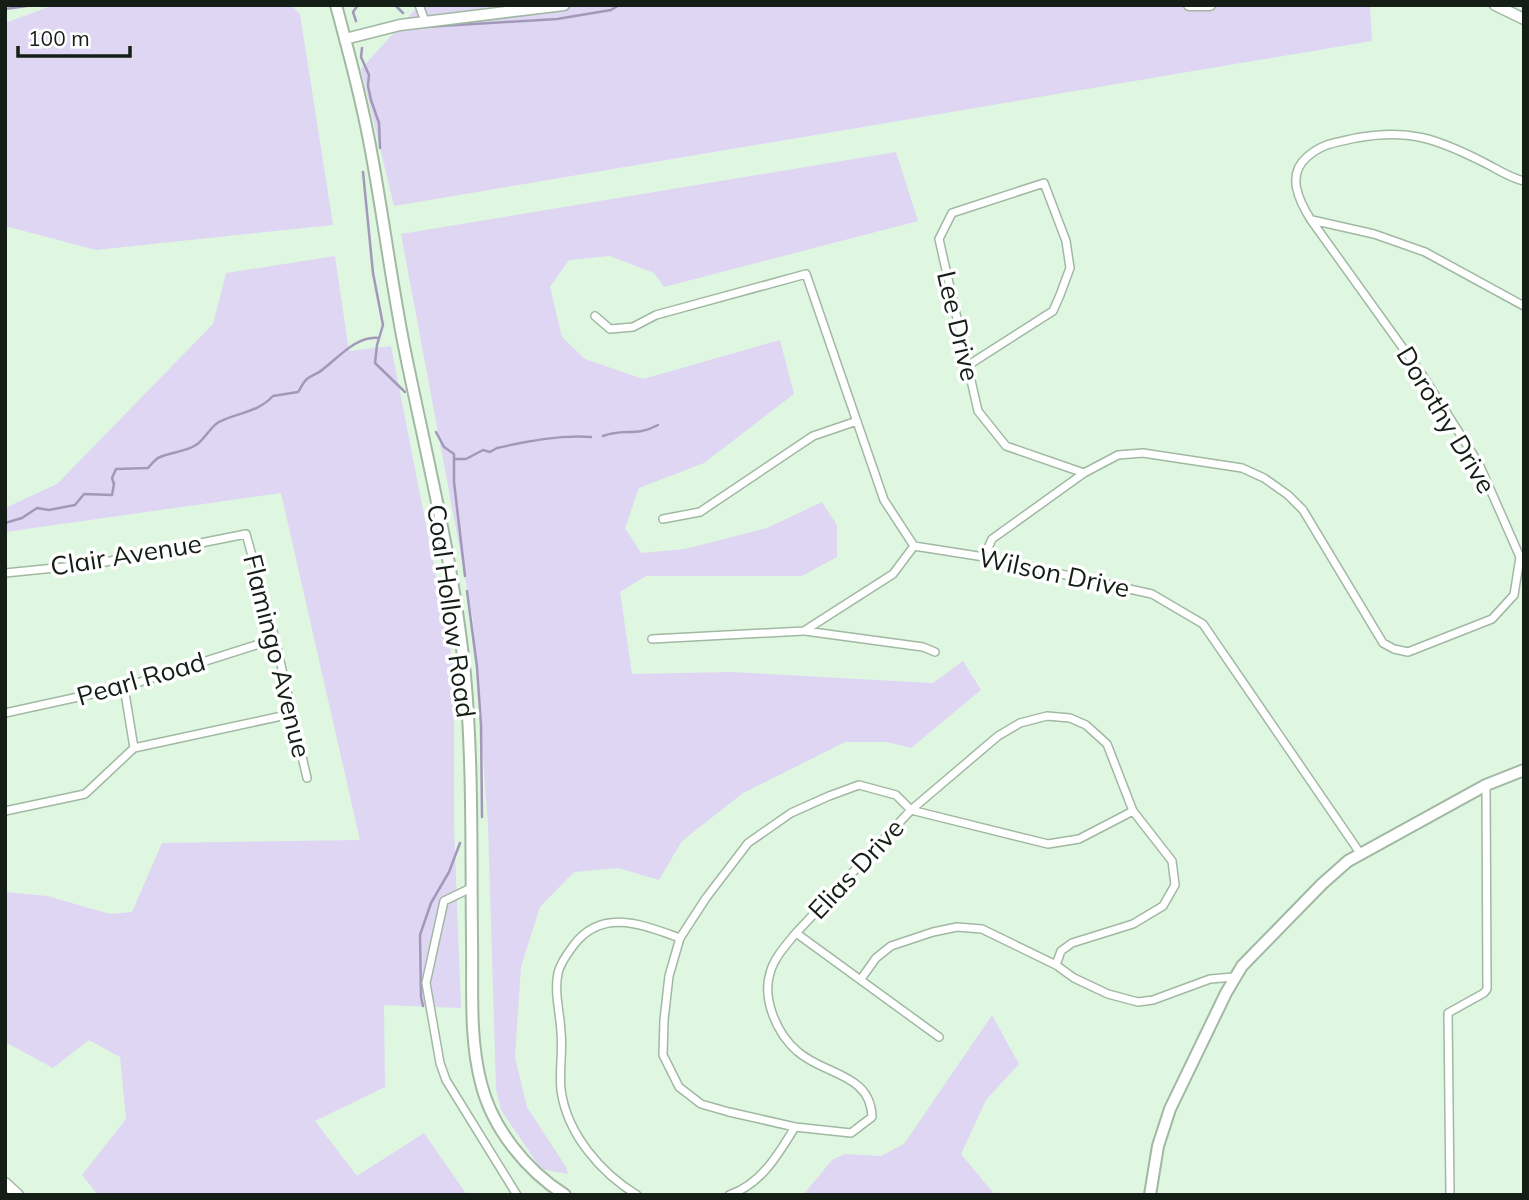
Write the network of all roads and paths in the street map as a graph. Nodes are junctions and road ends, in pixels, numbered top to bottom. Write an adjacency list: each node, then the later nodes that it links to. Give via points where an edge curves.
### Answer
1 (336, 5): 9 (main road, Coal Hollow Road)
2 (419, 5): 8 (street)
3 (564, 5): 8 (street)
4 (1189, 5): 5 (street)
5 (1210, 5)
6 (1494, 5): 7 (street)
7 (1524, 19)
8 (425, 21): 9 (street)
9 (345, 40): 37 (main road, Coal Hollow Road, via 373,163 459,634 468,719)
10 (1524, 181): 11 (street, Dorothy Drive, via 1423,136 1367,136 1320,145 1300,163 1295,188)
11 (1311, 220): 12 (street, via 1374,234 1425,252); 16 (street, Dorothy Drive, via 1423,376 1479,464 1520,557 1514,595 1492,619 1408,652 1394,649 1382,643 1303,510 1264,478 1242,468 1143,453 1118,455)
12 (1524, 306)
13 (595, 316): 15 (street, via 610,328 633,327 656,315 806,274)
14 (967, 366): 14 (street, Lee Drive, via 939,239 952,213 1044,183 1066,242 1070,268 1060,295 1053,310); 16 (street, Lee Drive, via 978,411 1006,446)
15 (857, 421): 17 (street, via 813,436 699,512); 19 (street, via 884,500)
16 (1084, 473): 20 (street, Dorothy Drive, via 992,539)
17 (663, 519)
18 (246, 534): 21 (street, Clair Avenue, via 95,564); 23 (street, Flamingo Avenue)
19 (914, 546): 20 (street, Wilson Drive); 22 (street, via 893,574)
20 (984, 557): 36 (street, Wilson Drive, via 1152,594 1203,624)
21 (5, 573)
22 (804, 631): 24 (street); 25 (street)
23 (275, 639): 26 (street, Pearl Road); 28 (street, Flamingo Avenue)
24 (652, 639)
25 (935, 652)
26 (124, 687): 27 (street, Pearl Road); 29 (street)
27 (5, 713)
28 (291, 714): 29 (street); 31 (street, Flamingo Avenue)
29 (134, 748): 34 (street, via 85,794)
30 (1524, 770): 32 (main road)
31 (307, 778)
32 (1486, 785): 36 (main road); 52 (street, via 1487,989 1448,1013)
33 (911, 810): 35 (street, via 1048,844 1079,839); 35 (street, via 998,736 1020,723 1046,716 1086,725 1107,744); 38 (street, Elias Drive); 39 (street, Elias Drive, via 896,795 859,785 791,813 748,843)
34 (5, 811)
35 (1133, 811): 40 (street, via 1172,861 1175,885 1163,906 1133,924 1072,943 1061,951)
36 (1360, 853): 41 (main road, via 1322,884)
37 (471, 888): 47 (street, via 444,901 426,983 442,1071); 48 (main road, Coal Hollow Road, via 474,1038 481,1084 510,1143 539,1176)
38 (796, 933): 42 (street); 44 (street, Elias Drive, via 769,974 774,1017 798,1052 865,1090 872,1118 851,1133)
39 (680, 938): 44 (street, Elias Drive, via 669,976 663,1055 679,1087 701,1104); 49 (street, via 635,922 604,923 582,934 558,972 559,1071 566,1115 580,1141 618,1183)
40 (1056, 965): 41 (street, via 1108,995 1138,1002 1210,979); 42 (street, via 982,929 957,927 891,946)
41 (1234, 977): 51 (main road, via 1170,1109)
42 (861, 979): 43 (street)
43 (939, 1037)
44 (795, 1126): 50 (street, via 763,1173)
45 (5, 1183): 46 (street)
46 (18, 1195)
47 (517, 1195)
48 (565, 1195)
49 (637, 1195)
50 (729, 1195)
51 (1150, 1195)
52 (1450, 1195)

